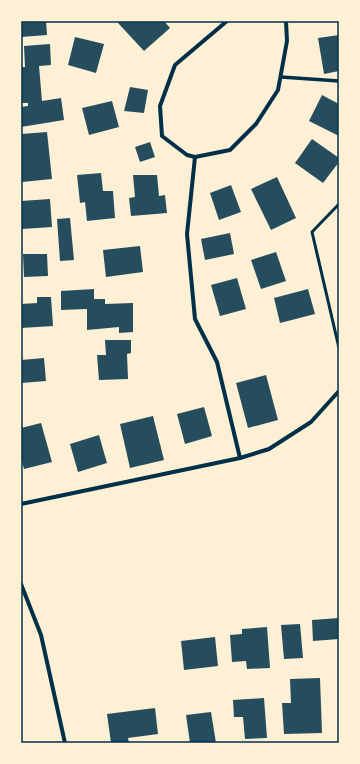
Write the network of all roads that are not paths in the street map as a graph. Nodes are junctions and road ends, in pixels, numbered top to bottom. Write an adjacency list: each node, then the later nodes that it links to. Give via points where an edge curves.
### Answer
1 (227, 21): 5 (street, via 175,65 160,106 162,136 187,155)
2 (286, 21): 3 (street, via 287,41)
3 (281, 77): 4 (street); 5 (street, via 278,90 256,124 230,150)
4 (339, 81)
5 (195, 157): 9 (street, via 187,234 195,320 217,362)
6 (339, 204): 7 (lane, via 312,232)
7 (339, 348)
8 (339, 391): 9 (street, via 311,422 269,449)
9 (240, 458): 10 (street)
10 (21, 504)
11 (21, 584): 12 (street, via 40,635)
12 (65, 743)

